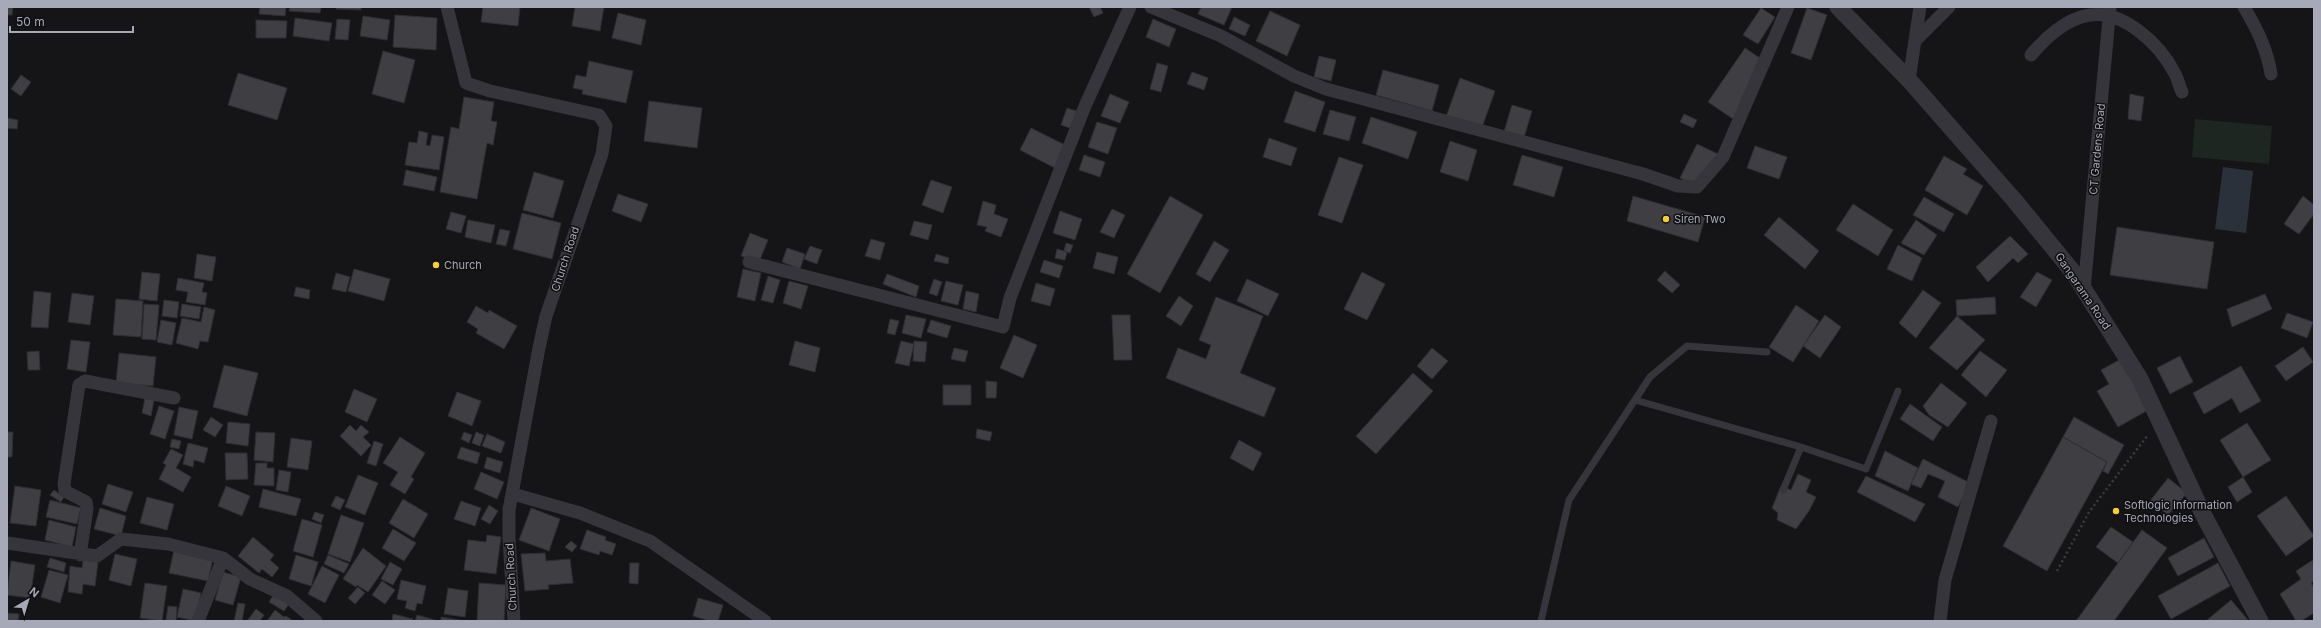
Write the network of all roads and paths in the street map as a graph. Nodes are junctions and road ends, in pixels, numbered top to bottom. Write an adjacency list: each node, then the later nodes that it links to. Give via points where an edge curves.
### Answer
1 (447, 7): 25 (street, Church Road, via 466,83 490,91 599,115 606,126 602,154 546,316)
2 (1130, 7): 15 (street, via 1085,106 1010,298 1003,327)
3 (1151, 7): 4 (street, via 1222,36 1294,76 1326,89 1635,172 1678,186 1697,187 1723,157)
4 (1788, 7)
5 (1838, 7): 13 (street, Gangarama Road)
6 (1920, 7): 10 (street)
7 (1949, 7): 10 (street)
8 (2244, 7): 12 (street, via 2260,34)
9 (2110, 11): 11 (street, via 2078,19 2043,40); 14 (street, via 2157,48 2174,72); 16 (street, CT Gardens Road)
10 (1915, 41): 13 (street)
11 (2031, 55)
12 (2271, 74)
13 (1909, 80): 16 (street, Gangarama Road, via 2015,201 2073,272)
14 (2182, 92)
15 (749, 262)
16 (2084, 290): 22 (street, Gangarama Road, via 2129,361)
17 (1767, 352): 20 (lane, via 1688,346 1650,377)
18 (1898, 391): 23 (lane, via 1866,469)
19 (174, 398): 27 (street, via 85,381 79,385 64,484 68,494 86,502)
20 (1635, 400): 23 (lane); 34 (lane, via 1569,500)
21 (1991, 421): 35 (street, via 1945,580)
22 (2160, 421): 29 (path, via 2089,512); 36 (street, Gangarama Road, via 2203,514)
23 (1801, 447): 24 (lane)
24 (1784, 490)
25 (513, 494): 32 (street, Church Road, via 509,510 509,538); 33 (street, via 580,513 650,541)
26 (7, 543): 27 (street)
27 (80, 555): 28 (street, via 97,556 121,539 168,544)
28 (223, 558): 30 (street); 31 (street, via 250,579 288,596)
29 (2057, 570)
30 (198, 621)
31 (316, 621)
32 (514, 621)
33 (765, 621)
34 (1541, 621)
35 (1940, 621)
36 (2260, 621)

